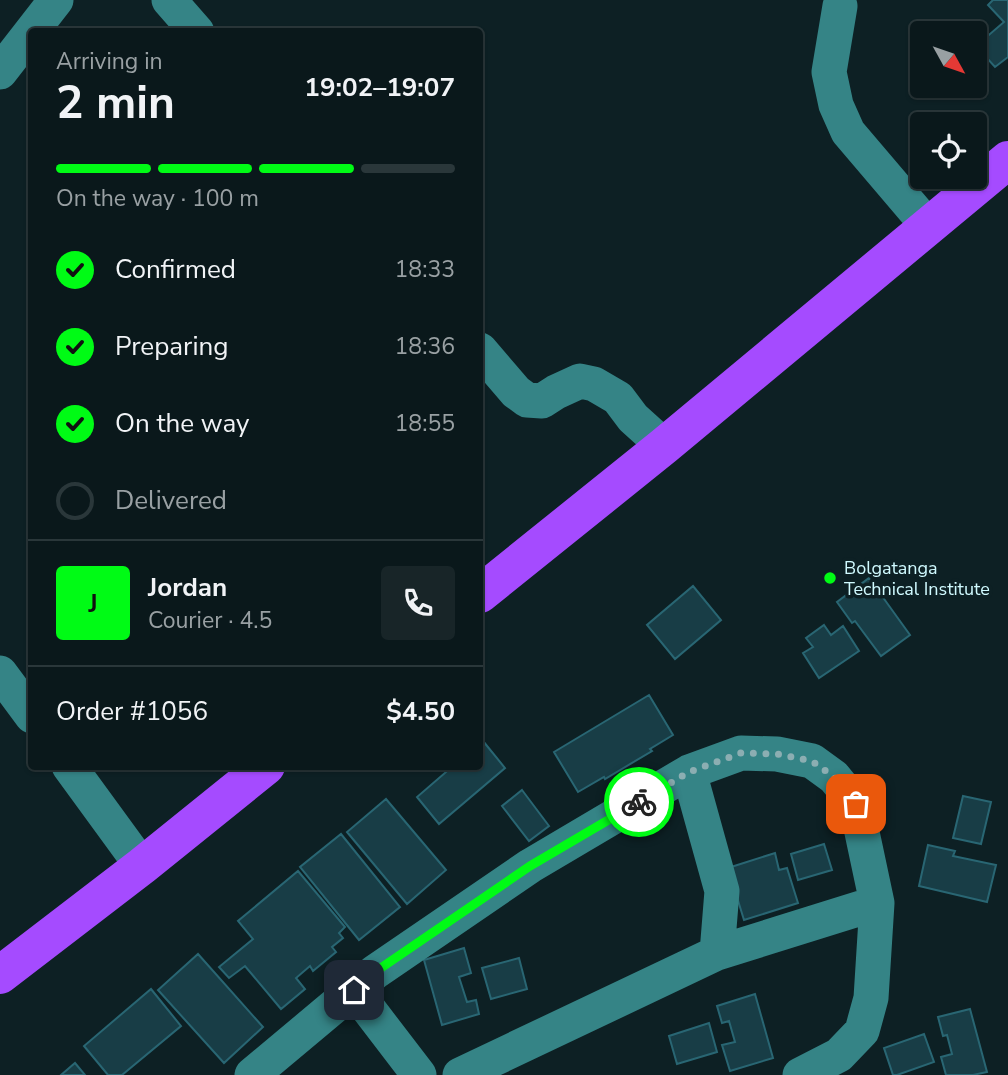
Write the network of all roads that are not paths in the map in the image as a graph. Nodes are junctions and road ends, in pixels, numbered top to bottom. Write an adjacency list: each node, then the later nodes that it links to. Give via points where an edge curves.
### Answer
1 (56, 0): 4 (street)
2 (169, 0): 5 (street)
3 (840, 6): 9 (street, via 830,72 836,105 848,132)
4 (34, 28)
5 (194, 28)
6 (28, 36): 7 (street)
7 (0, 72)
8 (1008, 160): 9 (highway)
9 (928, 226): 11 (highway)
10 (483, 354): 11 (street, via 527,400 542,401 580,381 594,384 618,398)
11 (664, 446): 12 (highway)
12 (483, 592)
13 (0, 673): 14 (street)
14 (28, 711)
15 (72, 770): 18 (street)
16 (261, 770): 18 (highway)
17 (689, 772): 19 (street, via 741,753 812,761 834,777 856,804); 20 (street, via 722,891); 22 (street, via 530,866)
18 (142, 866): 21 (highway)
19 (877, 903): 20 (street); 26 (street, via 871,998 862,1031 839,1055)
20 (717, 953): 25 (street)
21 (0, 975)
22 (354, 990): 23 (street); 24 (street)
23 (252, 1075)
24 (419, 1075)
25 (460, 1075)
26 (800, 1075)

